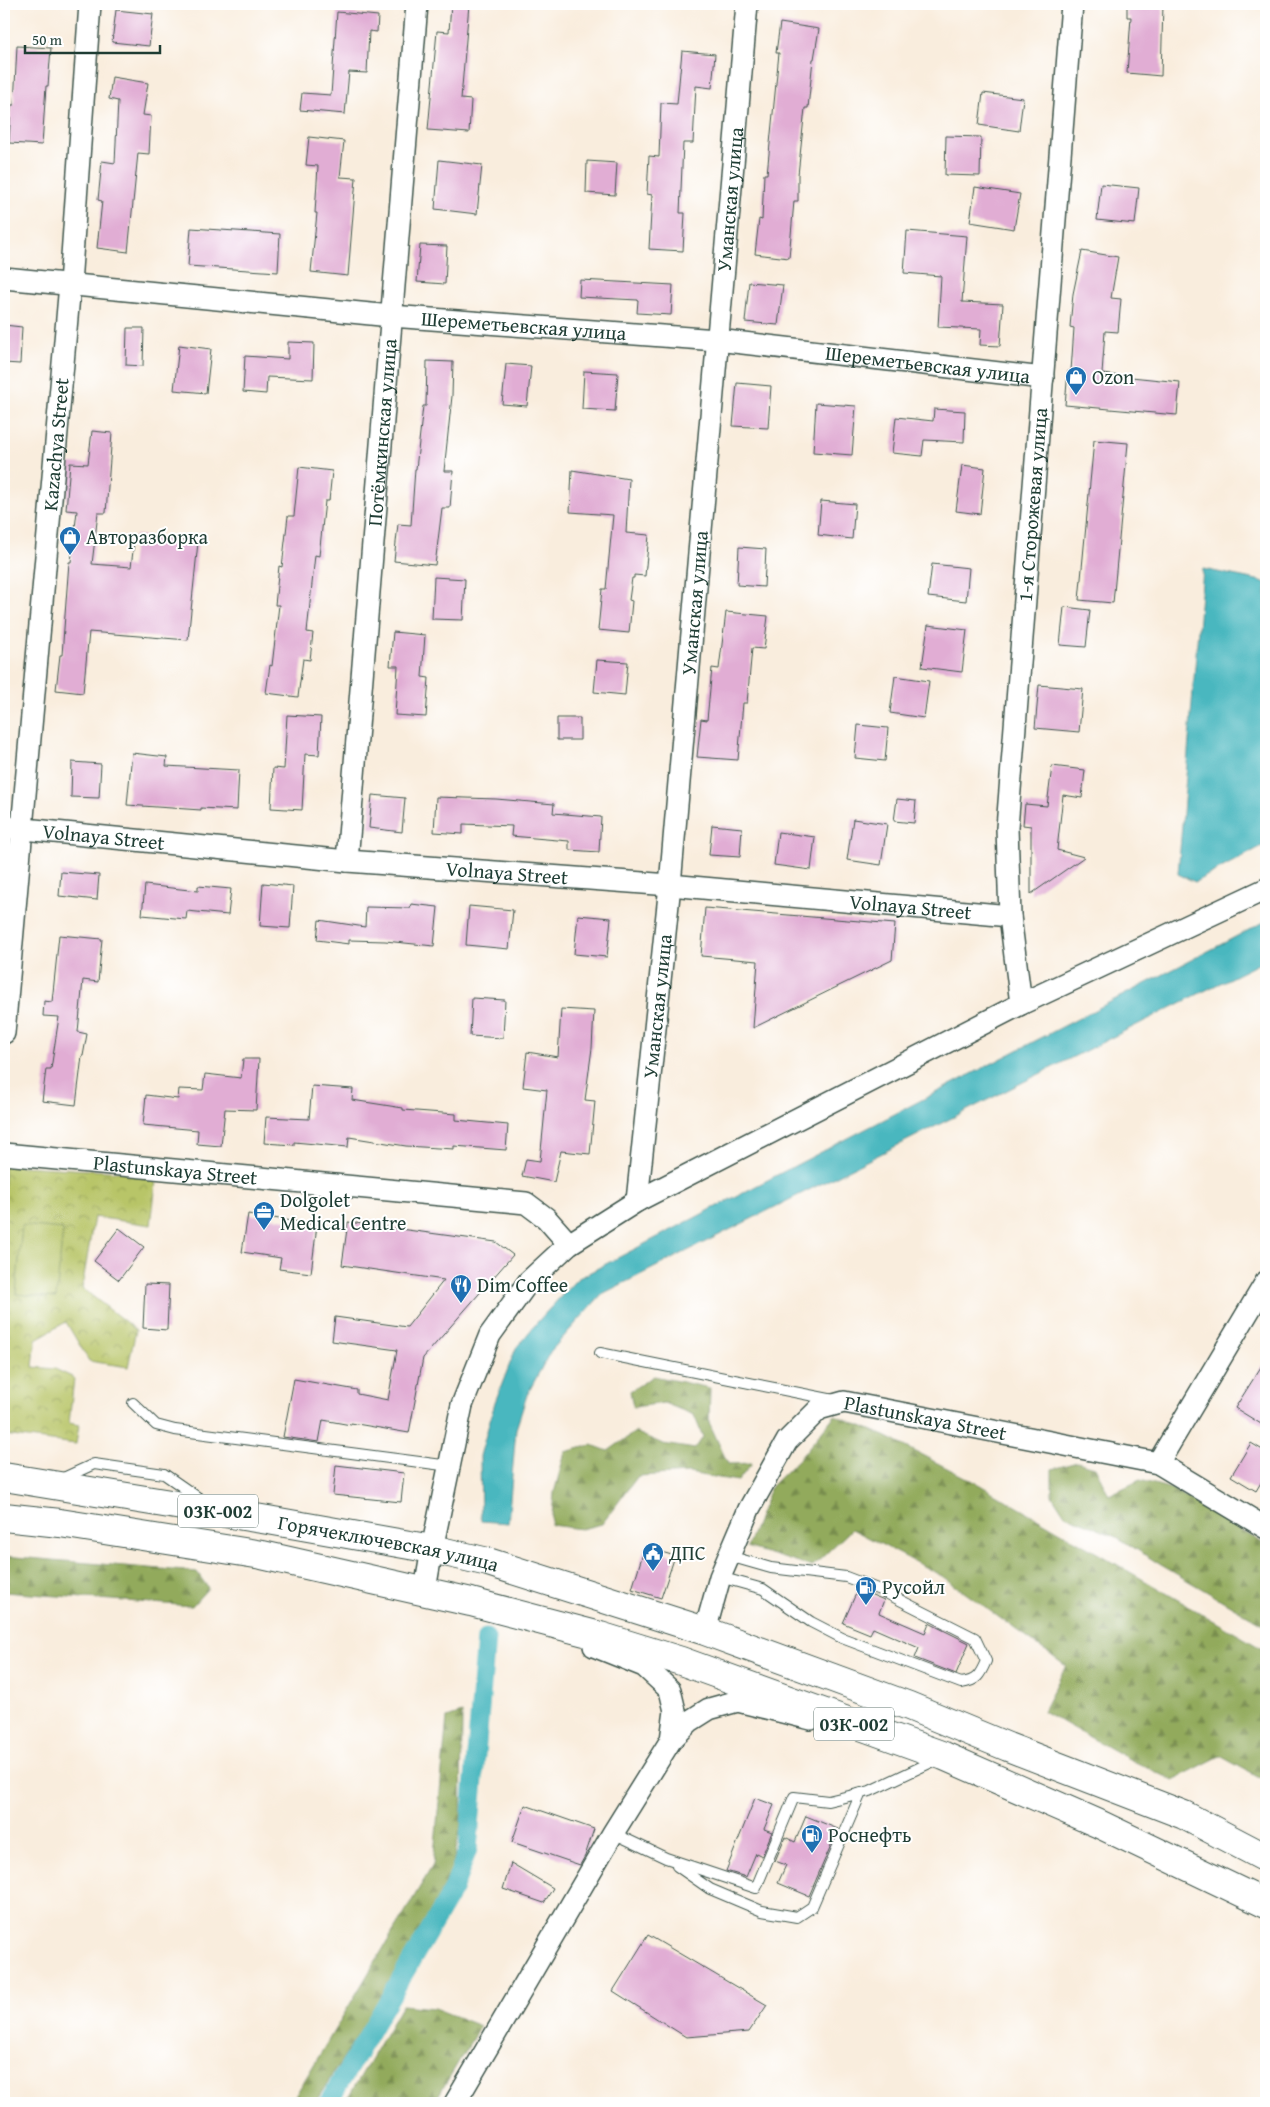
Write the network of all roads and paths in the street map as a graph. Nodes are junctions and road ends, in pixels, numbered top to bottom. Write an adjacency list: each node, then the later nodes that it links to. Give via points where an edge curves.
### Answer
1 (90, 4): 6 (street, Kazachya Street)
2 (417, 4): 7 (street, Потёмкинская улица)
3 (747, 4): 8 (street, Уманская улица)
4 (1072, 4): 9 (street, 1-я Сторожевая улица)
5 (4, 278): 6 (street, Шереметьевская улица)
6 (70, 284): 7 (street, Шереметьевская улица); 10 (street, Kazachya Street)
7 (391, 316): 8 (street, Шереметьевская улица); 11 (street, Потёмкинская улица)
8 (717, 340): 9 (street, Шереметьевская улица); 12 (street, Уманская улица)
9 (1043, 378): 14 (street, 1-я Сторожевая улица, via 1007,828)
10 (13, 828): 11 (street, Volnaya Street); 16 (street, Kazachya Street)
11 (347, 861): 12 (street, Volnaya Street)
12 (670, 885): 14 (street, Volnaya Street); 18 (street, Уманская улица)
13 (1266, 889): 15 (street)
14 (1010, 916): 15 (street, 1-я Сторожевая улица)
15 (1021, 1004): 18 (street)
16 (4, 1033)
17 (4, 1154): 19 (street, Plastunskaya Street, via 526,1202 546,1218)
18 (637, 1201): 19 (street)
19 (569, 1244): 25 (street, via 529,1281 490,1335 462,1405)
20 (1266, 1282): 24 (street)
21 (600, 1353): 22 (lane)
22 (844, 1402): 24 (street, Plastunskaya Street); 30 (street, Plastunskaya Street, via 819,1409 787,1441 749,1508)
23 (133, 1403): 25 (lane, via 156,1424 175,1430)
24 (1158, 1463): 28 (street, Plastunskaya Street)
25 (450, 1466): 29 (street)
26 (4, 1476): 29 (main road, Горячеключевская улица / 03К-002)
27 (4, 1517): 32 (main road, 03К-002, via 262,1554)
28 (1266, 1528)
29 (432, 1549): 32 (street); 34 (main road, Горячеключевская улица / 03К-002, via 496,1565)
30 (728, 1556): 31 (street, Plastunskaya Street); 31 (lane, via 771,1568 846,1577 975,1638 986,1661 980,1676 971,1682 961,1683 842,1638 811,1622 763,1589)
31 (720, 1577): 34 (street, Plastunskaya Street)
32 (425, 1590): 33 (main road, 03К-002)
33 (533, 1618): 35 (main road, 03К-002, via 681,1661); 36 (street, via 644,1666 670,1690 675,1712)
34 (705, 1631): 41 (main road, 03К-002, via 909,1706 1184,1815)
35 (857, 1725): 36 (street, via 808,1719 738,1702 709,1709); 37 (main road, 03К-002)
36 (671, 1740): 39 (street)
37 (944, 1756): 38 (lane); 42 (main road, 03К-002, via 1097,1822)
38 (861, 1793): 40 (lane, via 828,1801 794,1797 756,1888); 40 (lane, via 812,1907 797,1917 762,1911 710,1889)
39 (613, 1833): 40 (lane); 43 (street)
40 (666, 1858)
41 (1266, 1858)
42 (1266, 1904)
43 (455, 2103)

